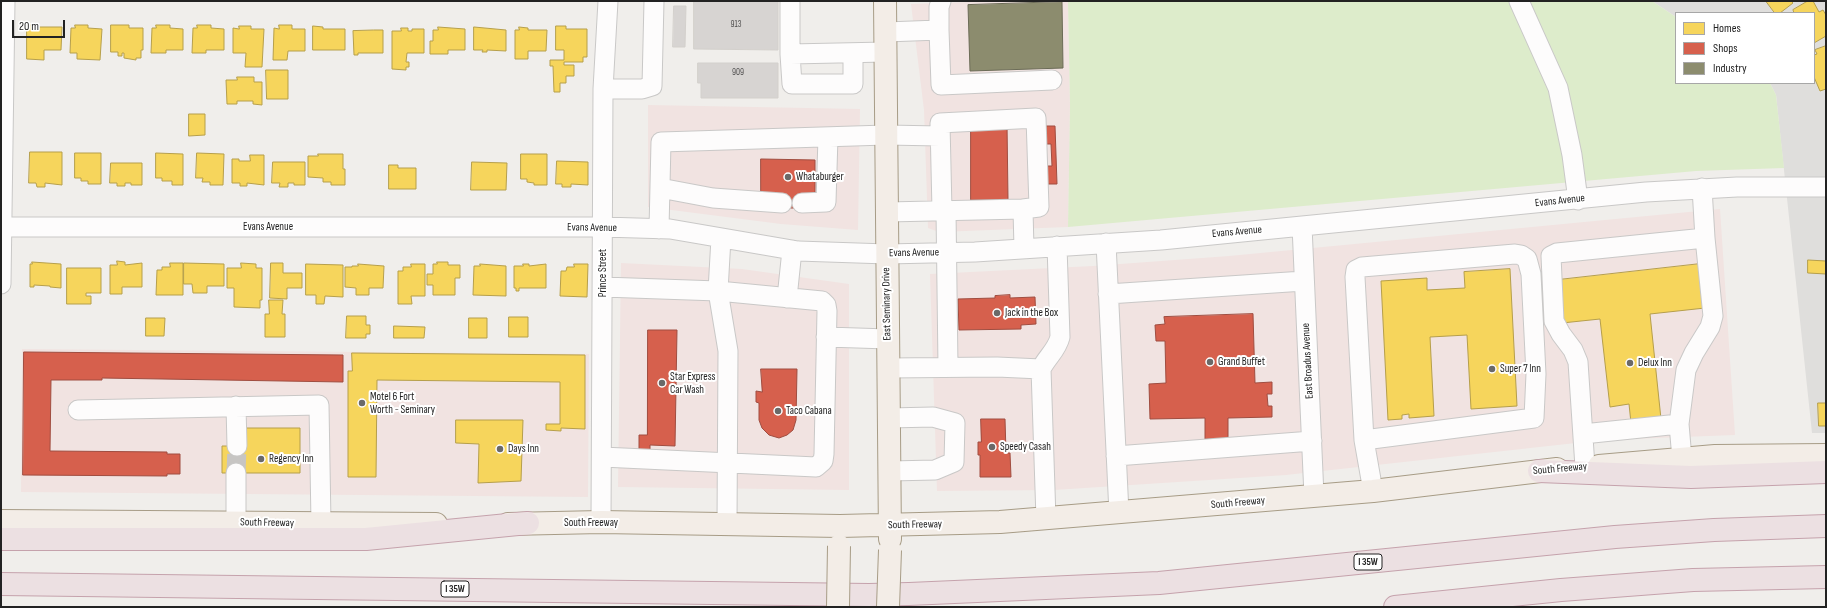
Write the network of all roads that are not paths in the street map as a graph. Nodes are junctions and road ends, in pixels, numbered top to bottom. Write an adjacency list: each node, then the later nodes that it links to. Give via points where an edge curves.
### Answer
1 (5, 1): 27 (street)
2 (608, 1): 13 (street, Prince Street)
3 (654, 1): 13 (street, via 652,86 642,89)
4 (790, 1): 11 (street)
5 (885, 1): 9 (main road, East Seminary Drive)
6 (941, 1): 8 (street)
7 (1519, 1): 20 (street, via 1558,88 1572,155)
8 (939, 30): 9 (street); 12 (street, via 941,85)
9 (886, 42): 10 (street); 14 (main road, East Seminary Drive)
10 (853, 53): 11 (street); 11 (street, via 853,84 792,84)
11 (790, 54)
12 (1052, 80)
13 (603, 89): 28 (street, Prince Street)
14 (886, 135): 15 (street); 16 (street); 25 (main road, East Seminary Drive)
15 (940, 136): 23 (street, via 940,123 1036,118 1039,207); 24 (street)
16 (828, 137): 18 (street, via 661,142); 22 (street, via 826,202)
17 (1826, 187): 19 (street, Evans Avenue)
18 (660, 188): 21 (street, via 712,198); 29 (street)
19 (1702, 188): 20 (street, Evans Avenue); 31 (street)
20 (1578, 200): 26 (street, Evans Avenue)
21 (782, 203)
22 (802, 203)
23 (1023, 209): 24 (street); 34 (street)
24 (944, 211): 25 (street); 36 (street)
25 (887, 212): 37 (main road, East Seminary Drive)
26 (1302, 226): 32 (street, Evans Avenue); 38 (street, East Broadus Avenue)
27 (1, 227): 28 (street, Evans Avenue); 39 (street)
28 (603, 227): 29 (street, Evans Avenue); 40 (street, Prince Street)
29 (660, 229): 30 (street, Evans Avenue)
30 (721, 238): 35 (street, Evans Avenue); 41 (street)
31 (1705, 238): 52 (street, via 1713,316 1710,327 1686,370); 53 (street, via 1557,252 1551,256 1554,321 1578,362)
32 (1106, 243): 33 (street, Evans Avenue); 42 (street)
33 (1057, 246): 34 (street, Evans Avenue); 48 (street, via 1060,336 1058,347 1050,354)
34 (1024, 248): 36 (street, Evans Avenue)
35 (792, 250): 37 (street, Evans Avenue); 43 (street)
36 (947, 252): 37 (street, Evans Avenue); 46 (street)
37 (887, 254): 45 (main road, East Seminary Drive)
38 (1304, 281): 42 (street); 55 (street, East Broadus Avenue)
39 (1, 284)
40 (603, 287): 41 (street); 59 (street, Prince Street)
41 (718, 291): 43 (street); 61 (street, via 728,352)
42 (1108, 294): 58 (street)
43 (787, 298): 44 (street, via 822,301 826,305)
44 (826, 337): 45 (street); 61 (street, via 823,461 816,467)
45 (888, 338): 47 (main road, East Seminary Drive)
46 (948, 367): 47 (street); 48 (street)
47 (888, 368): 51 (main road, East Seminary Drive)
48 (1041, 369): 70 (street)
49 (236, 406): 50 (street); 56 (street); 74 (street, via 319,405)
50 (78, 410)
51 (889, 418): 63 (main road, East Seminary Drive); 63 (street, via 933,416 955,422 954,462 935,470)
52 (1679, 424): 53 (street); 60 (street)
53 (1583, 434): 62 (street)
54 (1364, 440): 54 (street, via 1356,270 1362,267 1515,254 1527,260 1531,274 1536,374 1534,418); 67 (street)
55 (1312, 441): 58 (street); 68 (street, East Broadus Avenue)
56 (237, 446)
57 (1826, 455): 60 (main road, South Freeway, via 1715,456)
58 (1116, 456): 69 (street)
59 (602, 457): 61 (street); 73 (street, Prince Street)
60 (1682, 459): 62 (main road, South Freeway)
61 (727, 463): 76 (street)
62 (1585, 467): 64 (main road, South Freeway)
63 (890, 471): 77 (main road, East Seminary Drive)
64 (1539, 471): 65 (highway, via 1691,477); 67 (main road, South Freeway)
65 (1826, 472)
66 (236, 473): 72 (street)
67 (1373, 491): 68 (main road, South Freeway)
68 (1314, 496): 69 (main road, South Freeway)
69 (1119, 513): 70 (main road, South Freeway)
70 (1046, 519): 77 (main road, South Freeway)
71 (1, 521): 72 (main road, South Freeway)
72 (236, 522): 74 (main road, South Freeway)
73 (601, 522): 75 (main road, South Freeway); 76 (main road, South Freeway)
74 (321, 524): 75 (main road, South Freeway)
75 (528, 524): 80 (highway, via 366,539)
76 (727, 524): 79 (main road, South Freeway)
77 (891, 525): 79 (main road, South Freeway); 84 (main road, East Seminary Drive, bridge)
78 (1826, 526): 82 (highway, I 35W, via 1615,537 1159,583 917,593)
79 (839, 536): 83 (main road, bridge)
80 (1, 539)
81 (1826, 577): 85 (highway, via 1693,580)
82 (1, 584)
83 (838, 607)
84 (888, 607)
85 (1395, 607)

